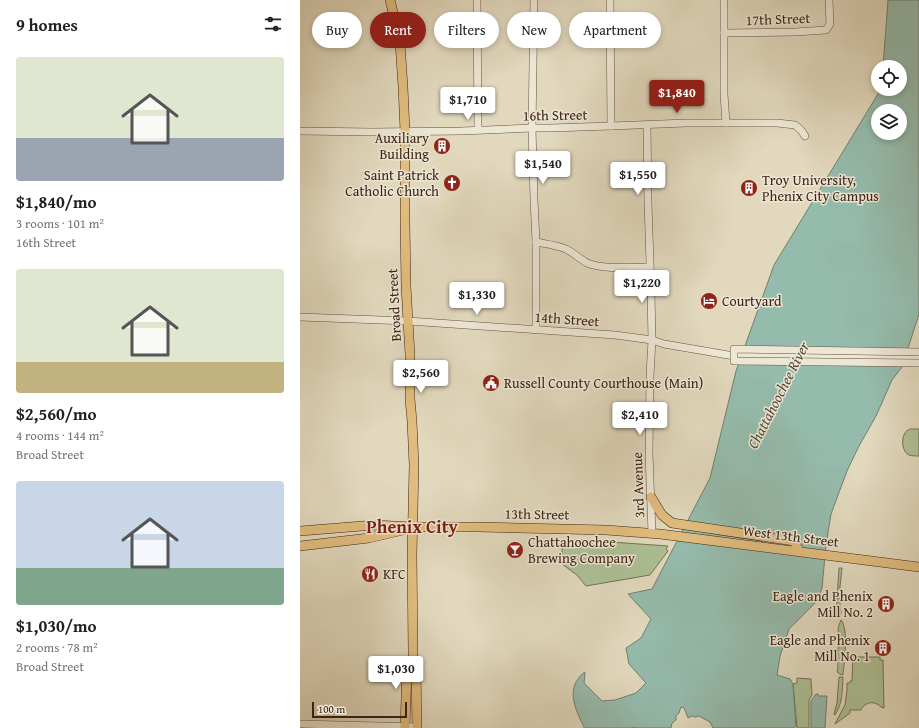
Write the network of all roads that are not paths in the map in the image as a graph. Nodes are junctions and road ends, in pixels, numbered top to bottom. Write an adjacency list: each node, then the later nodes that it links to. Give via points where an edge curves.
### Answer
1 (390, 0): 14 (main road, Broad Street, via 400,43)
2 (476, 0): 12 (street)
3 (534, 0): 11 (street)
4 (610, 0): 10 (street)
5 (724, 0): 7 (street)
6 (830, 0): 7 (street, 17th Street, via 830,24 826,30)
7 (724, 33): 8 (street)
8 (726, 123): 9 (street, 16th Street); 15 (street, 16th Street, via 795,125)
9 (647, 125): 10 (street, 16th Street); 17 (street, 3rd Avenue)
10 (611, 126): 11 (street, 16th Street)
11 (532, 128): 12 (street, 16th Street); 16 (street)
12 (478, 130): 14 (street, 16th Street)
13 (300, 131): 14 (street, 16th Street)
14 (405, 131): 19 (main road, Broad Street, via 404,203)
15 (805, 136)
16 (536, 242): 17 (street, via 567,250 588,263 616,268); 20 (street)
17 (649, 267): 21 (street, 3rd Avenue)
18 (300, 317): 19 (street, 14th Street)
19 (408, 321): 20 (street, 14th Street); 26 (main road, Broad Street, via 414,465)
20 (536, 330): 21 (street, 14th Street)
21 (652, 340): 23 (street, 14th Street, via 734,356); 25 (street, 3rd Avenue, via 649,454)
22 (919, 352): 24 (street, bridge, via 734,350 734,361)
23 (919, 357)
24 (919, 363)
25 (651, 497): 28 (street, 3rd Avenue); 30 (main road, via 662,515 672,523 794,541)
26 (412, 527): 27 (main road, 13th Street, via 375,525); 28 (main road, 13th Street, via 546,528); 29 (main road, 13th Street, via 369,538); 32 (main road, Broad Street)
27 (300, 531)
28 (656, 533): 30 (main road, West 13th Street)
29 (300, 546)
30 (799, 551): 31 (main road, West 13th Street)
31 (919, 567)
32 (413, 658): 34 (main road, Broad Street, via 407,668); 35 (main road, Broad Street, via 416,669)
33 (300, 724): 34 (street)
34 (405, 727): 35 (street)
35 (417, 727)

